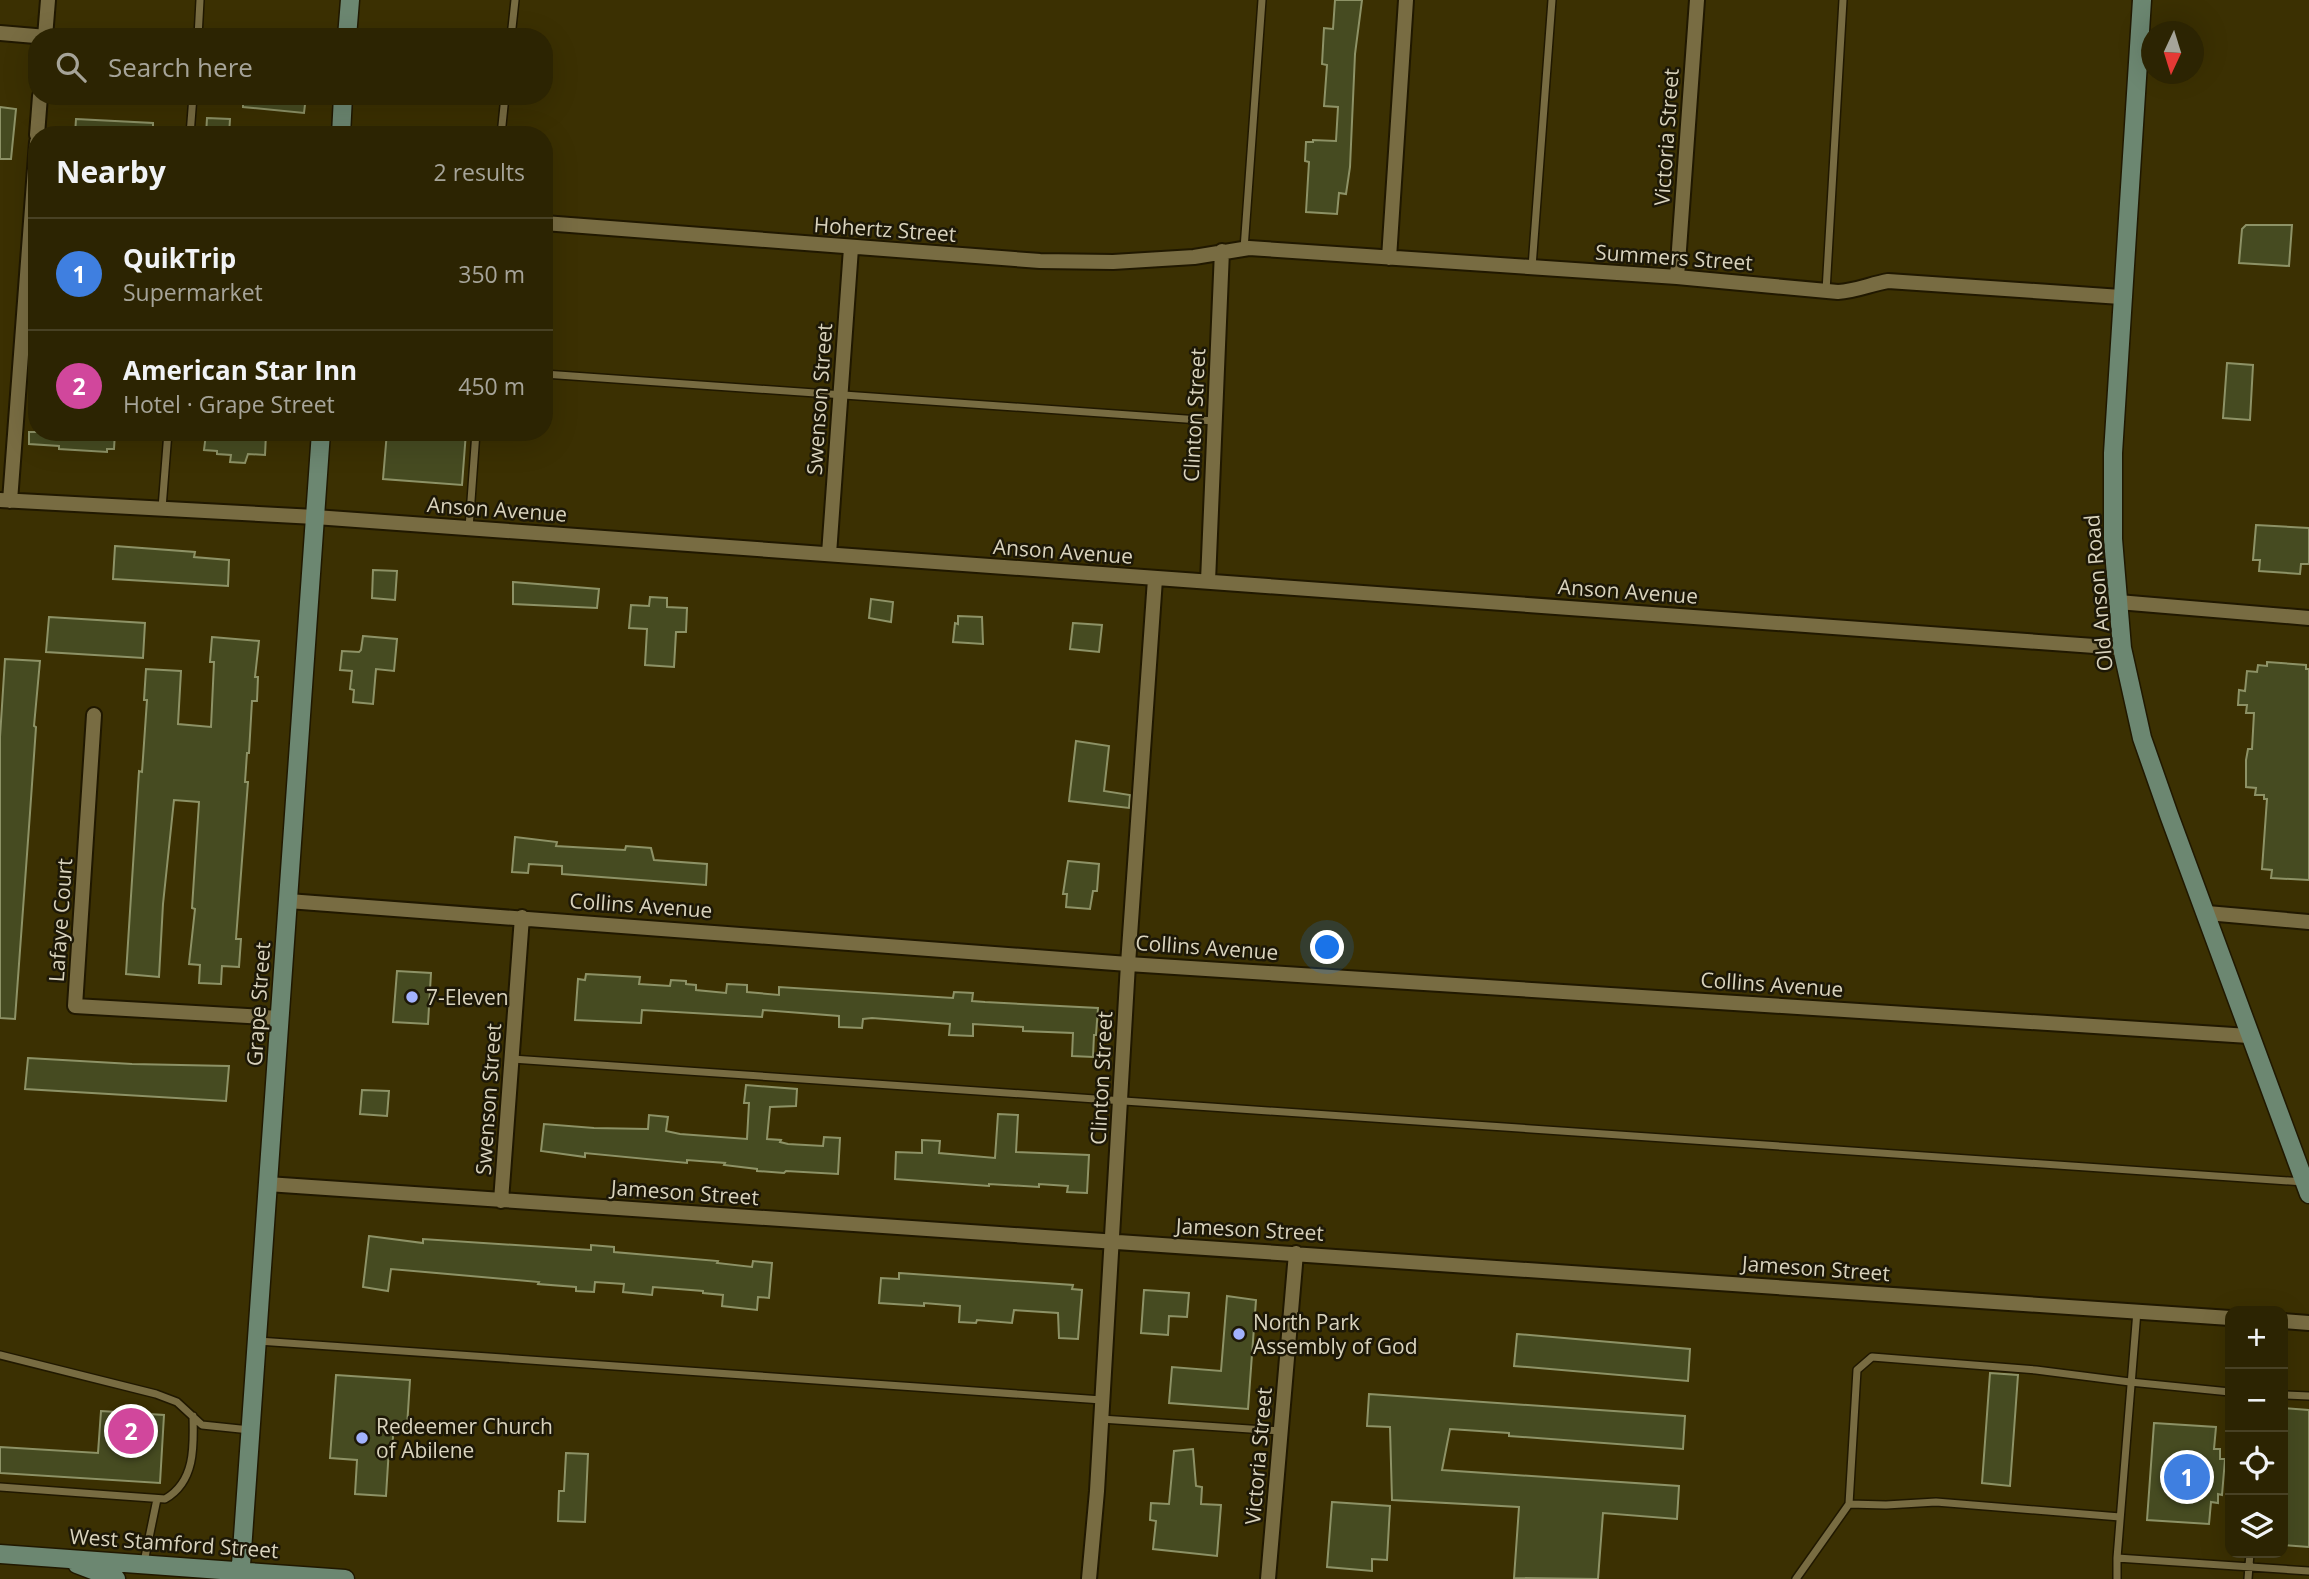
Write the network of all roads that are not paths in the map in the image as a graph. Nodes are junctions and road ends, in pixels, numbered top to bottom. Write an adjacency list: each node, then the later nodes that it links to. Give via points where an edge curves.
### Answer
1 (48, 0): 11 (street)
2 (200, 0): 12 (lane)
3 (350, 0): 13 (main road)
4 (515, 0): 14 (lane)
5 (1262, 0): 28 (lane)
6 (1406, 0): 30 (street)
7 (1552, 0): 31 (lane)
8 (1697, 0): 32 (street, Victoria Street)
9 (1843, 0): 33 (lane)
10 (2141, 0): 34 (main road, Old Anson Road)
11 (46, 28)
12 (198, 28)
13 (348, 28)
14 (512, 28)
15 (0, 33): 16 (street)
16 (28, 35)
17 (39, 105): 21 (street)
18 (192, 105): 22 (lane)
19 (343, 105): 23 (main road)
20 (504, 105): 24 (lane)
21 (38, 126)
22 (191, 126)
23 (342, 126)
24 (502, 126)
25 (553, 224): 27 (street, Hohertz Street)
26 (28, 243): 41 (street)
27 (851, 248): 29 (street, Hohertz Street, via 1113,262); 36 (street, Swenson Street)
28 (1244, 249): 29 (street, Summers Street); 30 (street, Summers Street)
29 (1222, 251): 37 (street, Clinton Street)
30 (1389, 258): 31 (street, Summers Street)
31 (1532, 268): 32 (street, Summers Street)
32 (1677, 278): 33 (street, Summers Street)
33 (1826, 291): 34 (street, Summers Street, via 1856,291 1888,281)
34 (2121, 297): 48 (main road, Old Anson Road, via 2113,453)
35 (553, 375): 36 (lane)
36 (840, 394): 37 (lane); 45 (street, Swenson Street)
37 (1215, 422): 47 (street, Clinton Street)
38 (167, 441): 42 (lane)
39 (320, 441): 43 (main road, Grape Street)
40 (475, 441): 44 (lane)
41 (5, 500): 42 (street, Anson Avenue)
42 (162, 509): 43 (street, Anson Avenue)
43 (315, 517): 44 (street, Anson Avenue); 52 (main road, Grape Street)
44 (469, 528): 45 (street, Anson Avenue)
45 (829, 554): 46 (street, Anson Avenue)
46 (1155, 579): 47 (street, Anson Avenue); 56 (street, Clinton Street)
47 (1208, 580): 50 (street, Anson Avenue)
48 (2118, 602): 49 (street); 50 (main road, Old Anson Road)
49 (2309, 618)
50 (2122, 648): 53 (main road, Old Anson Road, via 2142,738)
51 (94, 715): 57 (street, Lafaye Court, via 75,1006)
52 (288, 901): 54 (street, Collins Avenue); 57 (main road, Grape Street)
53 (2207, 913): 55 (street); 58 (main road, Old Anson Road)
54 (522, 917): 56 (street, Collins Avenue); 59 (street, Swenson Street)
55 (2307, 925)
56 (1128, 964): 58 (street, Collins Avenue); 60 (street, Clinton Street)
57 (279, 1018): 61 (main road, Grape Street)
58 (2249, 1035): 62 (main road, Old Anson Road)
59 (512, 1059): 60 (lane); 63 (street, Swenson Street)
60 (1121, 1100): 62 (lane); 64 (street, Clinton Street)
61 (267, 1184): 63 (street, Jameson Street); 70 (main road, Grape Street)
62 (2307, 1188)
63 (501, 1200): 64 (street, Jameson Street)
64 (1112, 1243): 65 (street, Jameson Street); 76 (street, Clinton Street)
65 (1296, 1253): 66 (street, Jameson Street); 80 (street, Victoria Street)
66 (2137, 1311): 67 (street, Jameson Street); 72 (lane)
67 (2225, 1318)
68 (2288, 1321): 69 (street)
69 (2309, 1323)
70 (257, 1341): 76 (lane); 79 (main road, Grape Street)
71 (0, 1355): 77 (lane, via 156,1394)
72 (2130, 1382): 73 (lane); 83 (lane, via 1872,1357 1857,1370); 84 (lane)
73 (2225, 1392)
74 (2288, 1395): 75 (lane)
75 (2309, 1396)
76 (1102, 1400): 78 (street, Clinton Street)
77 (193, 1415): 79 (lane, via 211,1427); 82 (lane, via 190,1466 184,1483 165,1499)
78 (1101, 1419): 80 (lane); 95 (street, Clinton Street)
79 (250, 1430): 92 (main road, Grape Street)
80 (1281, 1431): 96 (street, Victoria Street)
81 (0, 1487): 82 (lane)
82 (157, 1499): 89 (lane)
83 (1849, 1504): 84 (lane, via 1936,1502); 97 (lane)
84 (2120, 1517): 87 (lane)
85 (0, 1554): 86 (main road, West Stamford Street)
86 (62, 1558): 89 (main road, West Stamford Street); 93 (main road)
87 (2117, 1558): 90 (lane); 98 (lane)
88 (2250, 1558): 90 (lane)
89 (144, 1563): 92 (main road, West Stamford Street)
90 (2249, 1567): 91 (lane); 99 (lane)
91 (2309, 1571)
92 (240, 1575): 94 (main road, West Stamford Street)
93 (117, 1579)
94 (345, 1579)
95 (1089, 1579)
96 (1268, 1579)
97 (1796, 1579)
98 (2117, 1579)
99 (2248, 1579)

